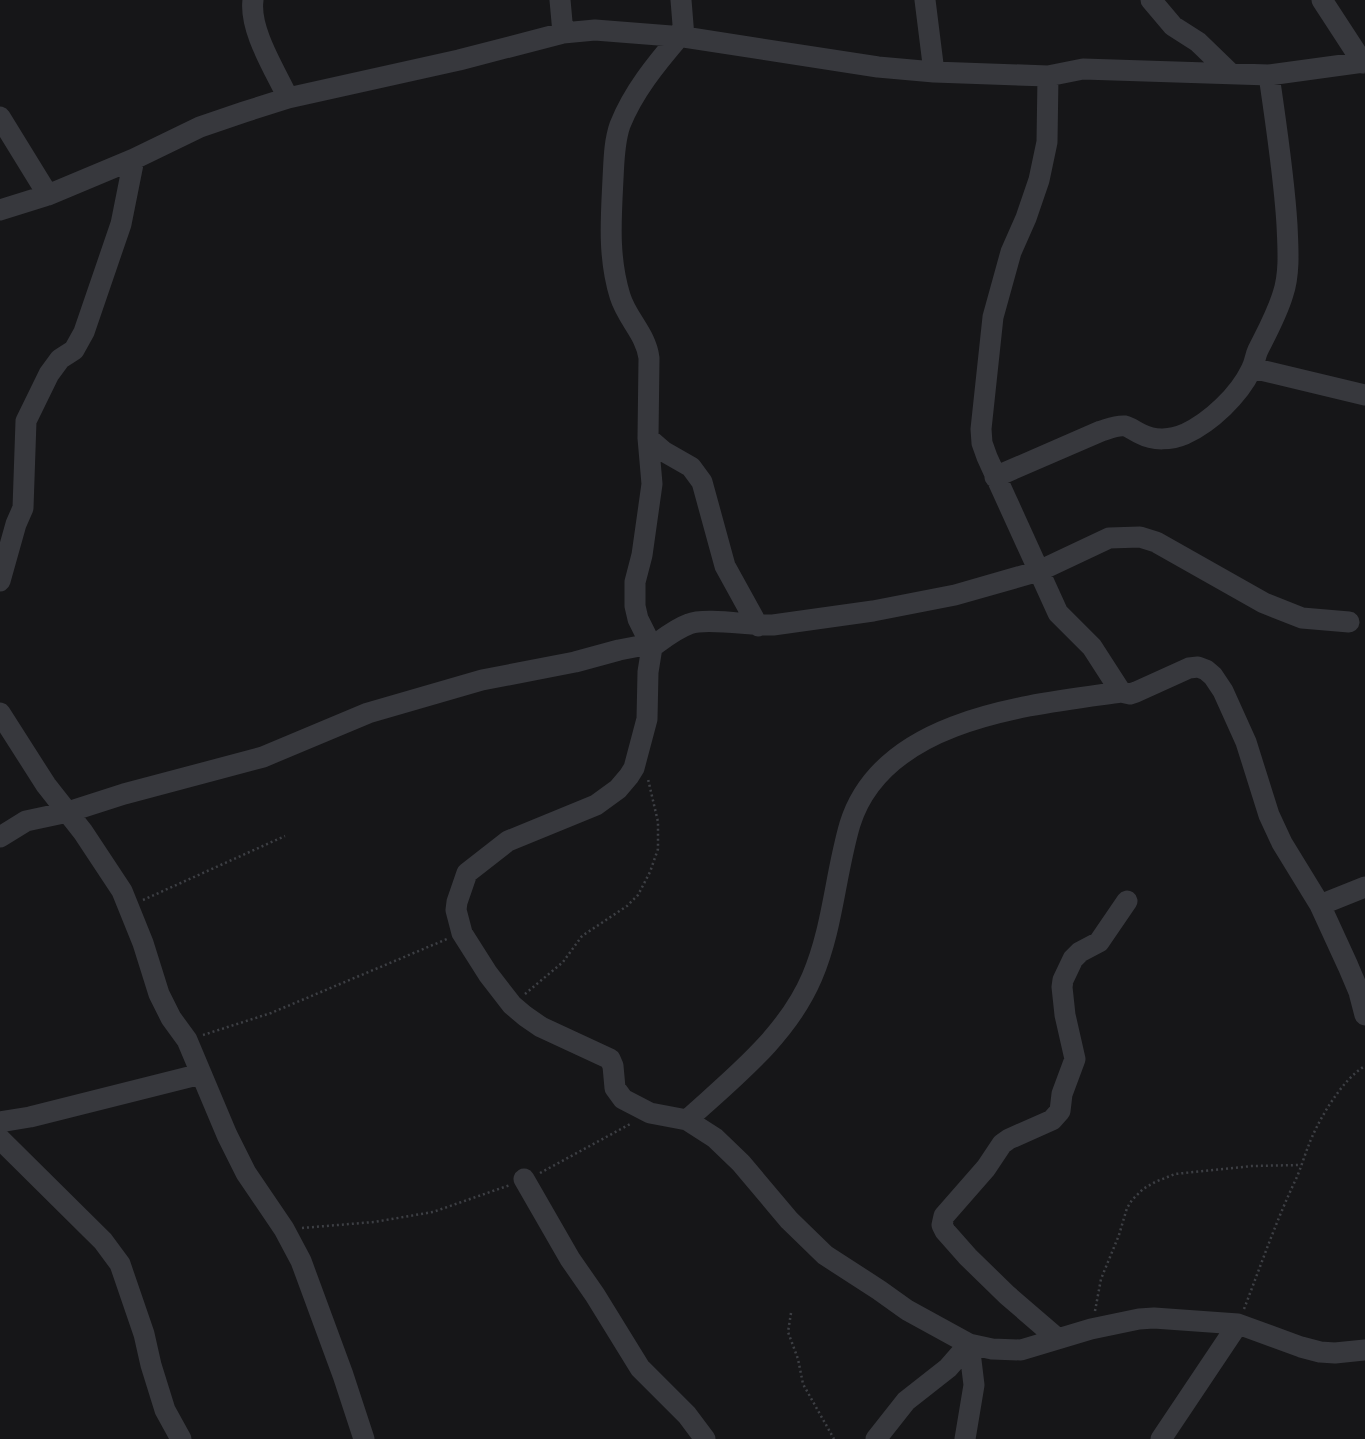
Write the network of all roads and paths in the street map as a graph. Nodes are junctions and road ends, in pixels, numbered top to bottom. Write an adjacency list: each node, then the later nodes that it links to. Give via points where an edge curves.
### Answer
1 (253, 0): 14 (street, via 256,33)
2 (560, 0): 7 (street)
3 (680, 0): 8 (street)
4 (925, 0): 10 (street)
5 (1151, 0): 11 (street, via 1173,26 1198,42)
6 (1322, 0): 9 (street)
7 (563, 32): 8 (street, via 595,30); 14 (street, via 459,60)
8 (682, 37): 10 (street, via 878,67); 21 (street, via 640,86 620,126 615,148 610,228 611,260 624,306 648,346)
9 (1364, 62): 12 (street)
10 (934, 72): 13 (street)
11 (1229, 72): 12 (street); 13 (street, via 1082,69)
12 (1269, 75): 19 (street, via 1285,199 1288,246 1283,294)
13 (1048, 76): 22 (street, via 1047,142 1039,180 1011,252 993,316 981,429 982,443)
14 (288, 98): 16 (street, via 200,127)
15 (0, 116): 17 (street)
16 (134, 159): 17 (street); 24 (street, via 121,224 84,332 74,350 60,359 49,374 26,420 23,508)
17 (48, 195): 18 (street)
18 (0, 210)
19 (1252, 368): 20 (street); 22 (street, via 1239,391 1216,413 1185,434 1159,439 1124,426 1115,427)
20 (1365, 395)
21 (648, 438): 26 (street, via 663,451 691,467 702,482 725,566); 27 (street, via 652,484 642,555 634,582 638,619)
22 (995, 477): 23 (street)
23 (1039, 571): 25 (street, via 1109,538 1140,537 1156,542 1282,611 1302,618); 26 (street, via 955,595 893,607); 28 (street, via 1058,613 1092,647)
24 (0, 581)
25 (1349, 622)
26 (758, 626): 27 (street, via 720,622 690,623)
27 (652, 647): 31 (street, via 645,645 619,650 575,662 474,682 368,713 263,757 124,794); 38 (street, via 648,672 647,719 634,768 629,776 618,789 596,805 508,841 467,873 458,893 456,910)
28 (1122, 692): 36 (street, via 1136,692 1189,668 1198,667 1213,676 1223,691 1246,742 1269,815 1282,843); 45 (street, via 1013,709 963,724 925,738 875,778 860,799 851,823 840,860 826,941 812,978 792,1014 770,1042)
29 (0, 713): 31 (street, via 46,785)
30 (647, 772): 39 (path, via 658,822 658,849 638,895 627,906 582,936 563,962)
31 (68, 812): 33 (street, via 26,821); 37 (street)
32 (285, 836): 37 (path)
33 (0, 837)
34 (1365, 887): 36 (street)
35 (1128, 901): 54 (street, via 1099,942 1080,952 1073,959 1063,980 1065,1015 1075,1059 1062,1094 1058,1116 1002,1144 986,1168 944,1216 942,1225 968,1257)
36 (1320, 905): 40 (street, via 1351,973)
37 (129, 906): 41 (street, via 159,994 171,1018)
38 (462, 933): 39 (street, via 488,974); 41 (path, via 271,1013)
39 (512, 1005): 44 (street, via 541,1027 610,1059 615,1088 619,1095 631,1105)
40 (1365, 1015)
41 (187, 1040): 43 (street)
42 (1365, 1066): 48 (path, via 1344,1083 1315,1132)
43 (201, 1074): 46 (street, via 30,1117); 50 (street, via 246,1173)
44 (650, 1112): 45 (street); 49 (path, via 545,1172)
45 (687, 1120): 55 (street, via 716,1138 789,1220 825,1255 906,1310)
46 (0, 1122)
47 (0, 1140): 57 (street, via 103,1241 120,1264 144,1334 165,1410)
48 (1301, 1165): 52 (path, via 1286,1197); 53 (path, via 1252,1166 1175,1174 1143,1190 1127,1208 1101,1279)
49 (524, 1179): 50 (path, via 432,1212 374,1222); 59 (street, via 570,1259 640,1368 687,1415)
50 (284, 1229): 58 (street, via 301,1260)
51 (791, 1313): 60 (path, via 788,1332 798,1359 803,1384)
52 (1238, 1324): 53 (street, via 1139,1319); 56 (street, via 1320,1352); 63 (street)
53 (1091, 1329): 54 (street)
54 (1058, 1339): 55 (street, via 1021,1350 992,1349)
55 (969, 1344): 61 (street, via 948,1368 906,1401); 62 (street, via 974,1385)
56 (1365, 1350)
57 (181, 1439)
58 (364, 1439)
59 (705, 1439)
60 (834, 1439)
61 (876, 1439)
62 (965, 1439)
63 (1160, 1439)

